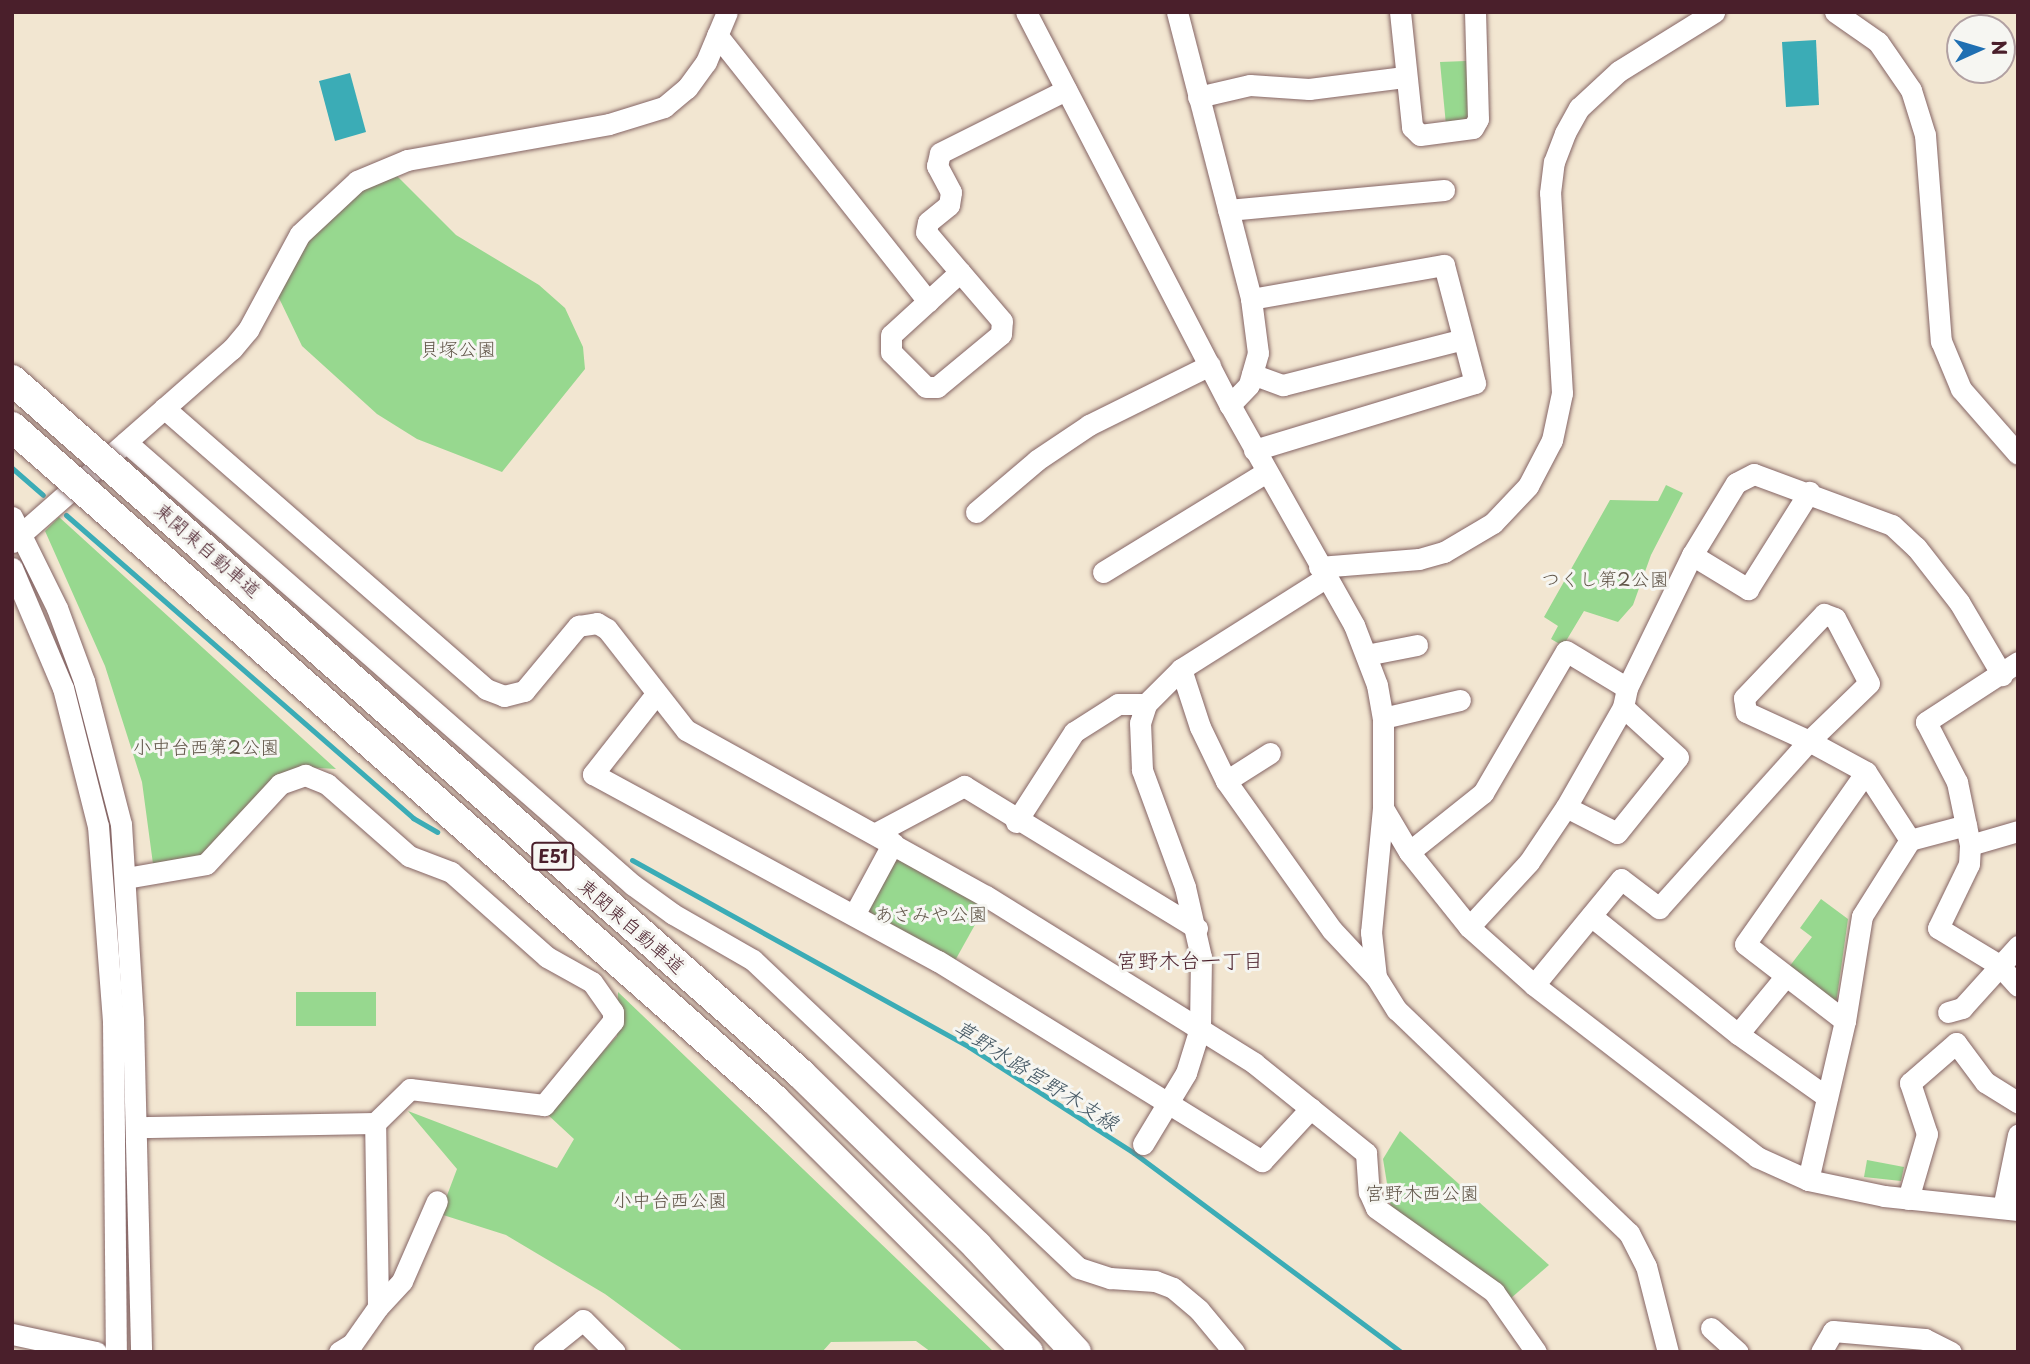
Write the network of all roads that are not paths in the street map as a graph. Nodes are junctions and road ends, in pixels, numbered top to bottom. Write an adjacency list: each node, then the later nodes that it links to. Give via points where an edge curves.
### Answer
1 (727, 12): 8 (street)
2 (1027, 12): 10 (street)
3 (1177, 12): 11 (street)
4 (1400, 12): 9 (street)
5 (1475, 12): 9 (street, via 1478,120 1473,128 1420,135 1412,127)
6 (1714, 12): 34 (street, via 1604,83 1579,108 1565,133 1554,162 1550,193 1562,393 1552,440 1528,486 1493,523 1444,552)
7 (1835, 12): 26 (street, via 1865,31 1892,58 1920,111 1941,341 1953,374 1973,406)
8 (717, 35): 16 (street); 22 (street, via 706,62 687,88 664,107 609,124 407,160 358,181 332,200 300,234 248,330 232,349)
9 (1404, 77): 11 (street, via 1310,89 1250,85)
10 (1066, 90): 14 (street, via 940,153 937,166 951,192 949,205 928,222 926,232); 18 (street)
11 (1198, 97): 13 (street)
12 (1444, 190): 13 (street)
13 (1228, 210): 15 (street)
14 (960, 272): 16 (street); 16 (street, via 1002,321 1001,334 937,387 926,387 891,352 891,335)
15 (1251, 299): 17 (street, via 1444,265); 19 (street, via 1258,354)
16 (928, 301)
17 (1463, 339): 19 (street, via 1283,384); 25 (street, via 1475,383)
18 (1210, 365): 21 (street); 29 (street, via 1089,425 1037,460)
19 (1252, 374): 21 (street, via 1249,385)
20 (12, 380): 93 (highway, 東関東自動車道 / E51, bridge, via 801,1074 977,1246)
21 (1230, 405): 25 (street)
22 (164, 408): 24 (street); 39 (street, via 486,689 504,696 524,691 571,633 588,623 607,629)
23 (12, 427): 92 (highway, 東関東自動車道 / E51, bridge, via 775,1100)
24 (126, 442): 30 (street); 94 (street, via 633,885 753,960 1079,1268 1110,1278 1155,1281 1173,1289 1199,1310)
25 (1254, 450): 27 (street)
26 (2018, 454)
27 (1266, 472): 33 (street); 34 (street)
28 (1809, 492): 31 (street, via 1754,474 1736,483); 31 (street, via 1748,589); 38 (street, via 1892,525 1916,547)
29 (976, 512)
30 (15, 531): 56 (street, via 57,608 105,749 121,824)
31 (1692, 555): 40 (street)
32 (12, 568): 87 (street, via 63,688 98,826 113,1021)
33 (1103, 572)
34 (1322, 573): 36 (street, via 1354,625); 37 (street)
35 (1417, 645): 36 (street)
36 (1366, 655): 43 (street)
37 (1181, 669): 42 (street); 47 (street, via 1200,727)
38 (2010, 669): 52 (street, via 1926,722 1957,782)
39 (656, 694): 53 (street, via 686,730); 57 (street, via 593,774)
40 (1625, 697): 48 (street); 48 (street, via 1678,757 1617,833); 55 (street, via 1566,651 1483,793)
41 (1460, 699): 43 (street)
42 (1146, 704): 50 (street, via 1118,704 1074,732); 60 (street, via 1140,723 1142,770)
43 (1382, 718): 49 (street)
44 (1809, 741): 44 (street, via 1746,712 1744,698 1824,614 1835,618 1869,683); 46 (street); 58 (street, via 1659,908 1621,879)
45 (1270, 753): 47 (street)
46 (1866, 772): 54 (street); 64 (street, via 1745,944)
47 (1226, 782): 63 (street, via 1332,930)
48 (1566, 807): 59 (street, via 1529,862)
49 (1383, 808): 55 (street); 63 (street, via 1371,932)
50 (1016, 822): 53 (street, via 964,786); 60 (street)
51 (2018, 831): 52 (street)
52 (1968, 835): 54 (street); 62 (street, via 1969,864 1938,928)
53 (885, 838): 57 (street); 69 (street)
54 (1910, 840): 68 (street, via 1862,916)
55 (1409, 852): 59 (street)
56 (126, 878): 75 (street, via 206,864 280,784 305,775 327,784 409,856 451,872 547,957 592,982 608,999 612,1021 544,1105 411,1089); 76 (street)
57 (854, 915): 73 (street, via 938,961)
58 (1591, 916): 65 (street); 70 (street)
59 (1469, 927): 65 (street)
60 (1197, 928): 69 (street)
61 (2018, 946): 62 (street)
62 (1999, 965): 66 (street); 67 (street, via 1962,1008)
63 (1376, 977): 96 (street, via 1397,1010 1629,1233 1646,1266)
64 (1785, 977): 68 (street); 70 (street)
65 (1534, 985): 79 (street, via 1733,1141)
66 (2018, 986)
67 (1948, 1012)
68 (1845, 1021): 71 (street)
69 (1200, 1028): 73 (street, via 1186,1073); 74 (street)
70 (1738, 1034): 71 (street)
71 (1827, 1097): 79 (street)
72 (2018, 1103): 80 (street, via 1986,1082 1956,1043 1910,1083 1927,1134)
73 (1168, 1106): 74 (street, via 1262,1161); 78 (street)
74 (1311, 1108): 95 (street, via 1366,1153 1368,1192 1376,1208 1494,1292)
75 (374, 1123): 76 (street); 83 (street)
76 (136, 1127): 88 (street)
77 (2018, 1135): 82 (street)
78 (1143, 1144)
79 (1808, 1180): 80 (street)
80 (1909, 1199): 82 (street)
81 (437, 1201): 83 (street, via 402,1281)
82 (2010, 1209)
83 (378, 1307): 89 (street, via 352,1344)
84 (1711, 1328): 97 (street)
85 (12, 1334): 86 (street)
86 (96, 1352)
87 (116, 1352)
88 (141, 1352)
89 (339, 1352)
90 (543, 1352): 91 (street, via 583,1320)
91 (615, 1352)
92 (1028, 1352)
93 (1076, 1352)
94 (1234, 1352)
95 (1536, 1352)
96 (1668, 1352)
97 (1738, 1352)
98 (1821, 1352): 99 (street, via 1833,1331 1925,1339)
99 (1951, 1352)

